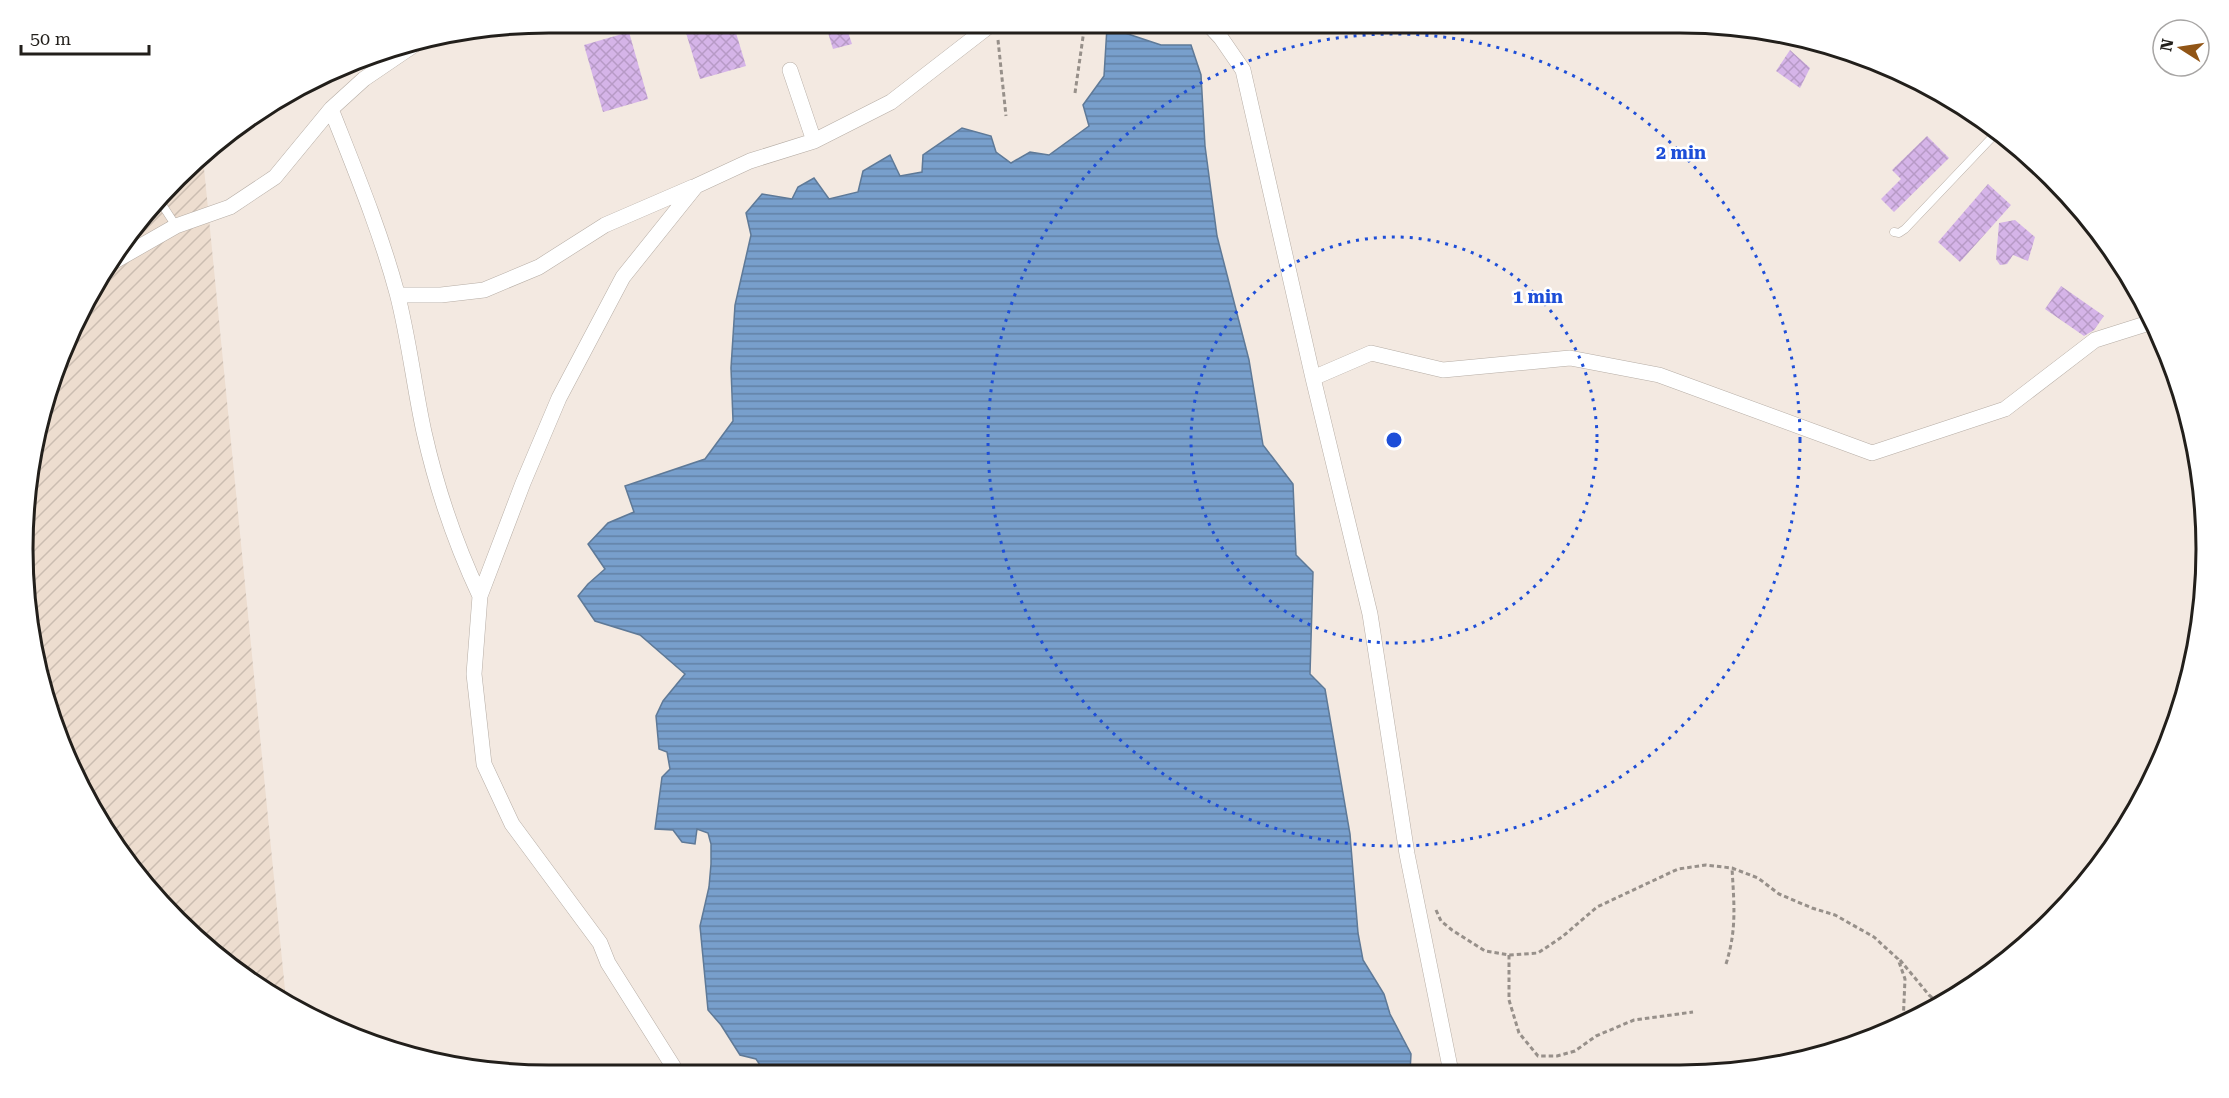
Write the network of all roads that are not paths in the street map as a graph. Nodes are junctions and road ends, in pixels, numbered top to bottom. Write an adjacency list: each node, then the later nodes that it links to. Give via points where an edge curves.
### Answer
1 (989, 33): 7 (street, via 891,102)
2 (1216, 33): 15 (street, via 1243,70)
3 (398, 56): 5 (street, via 364,79)
4 (789, 70): 7 (street)
5 (331, 109): 10 (street, via 275,177 230,207); 13 (street, via 376,221)
6 (1991, 138): 11 (lane, via 1905,229)
7 (814, 141): 8 (street, via 750,161)
8 (696, 186): 13 (street, via 605,225 539,267 484,290); 16 (street, via 623,277 570,378 523,483)
9 (163, 207): 10 (lane)
10 (176, 226): 12 (street)
11 (1894, 232)
12 (125, 255)
13 (398, 295): 16 (street, via 424,433 444,509)
14 (2145, 324): 15 (street, via 2096,340 2005,409 1872,453 1659,375 1570,358 1443,370 1371,353)
15 (1312, 378): 18 (street, via 1370,614 1407,854)
16 (480, 596): 17 (street, via 474,674 484,764 512,824 600,943 608,963)
17 (672, 1065)
18 (1450, 1065)

